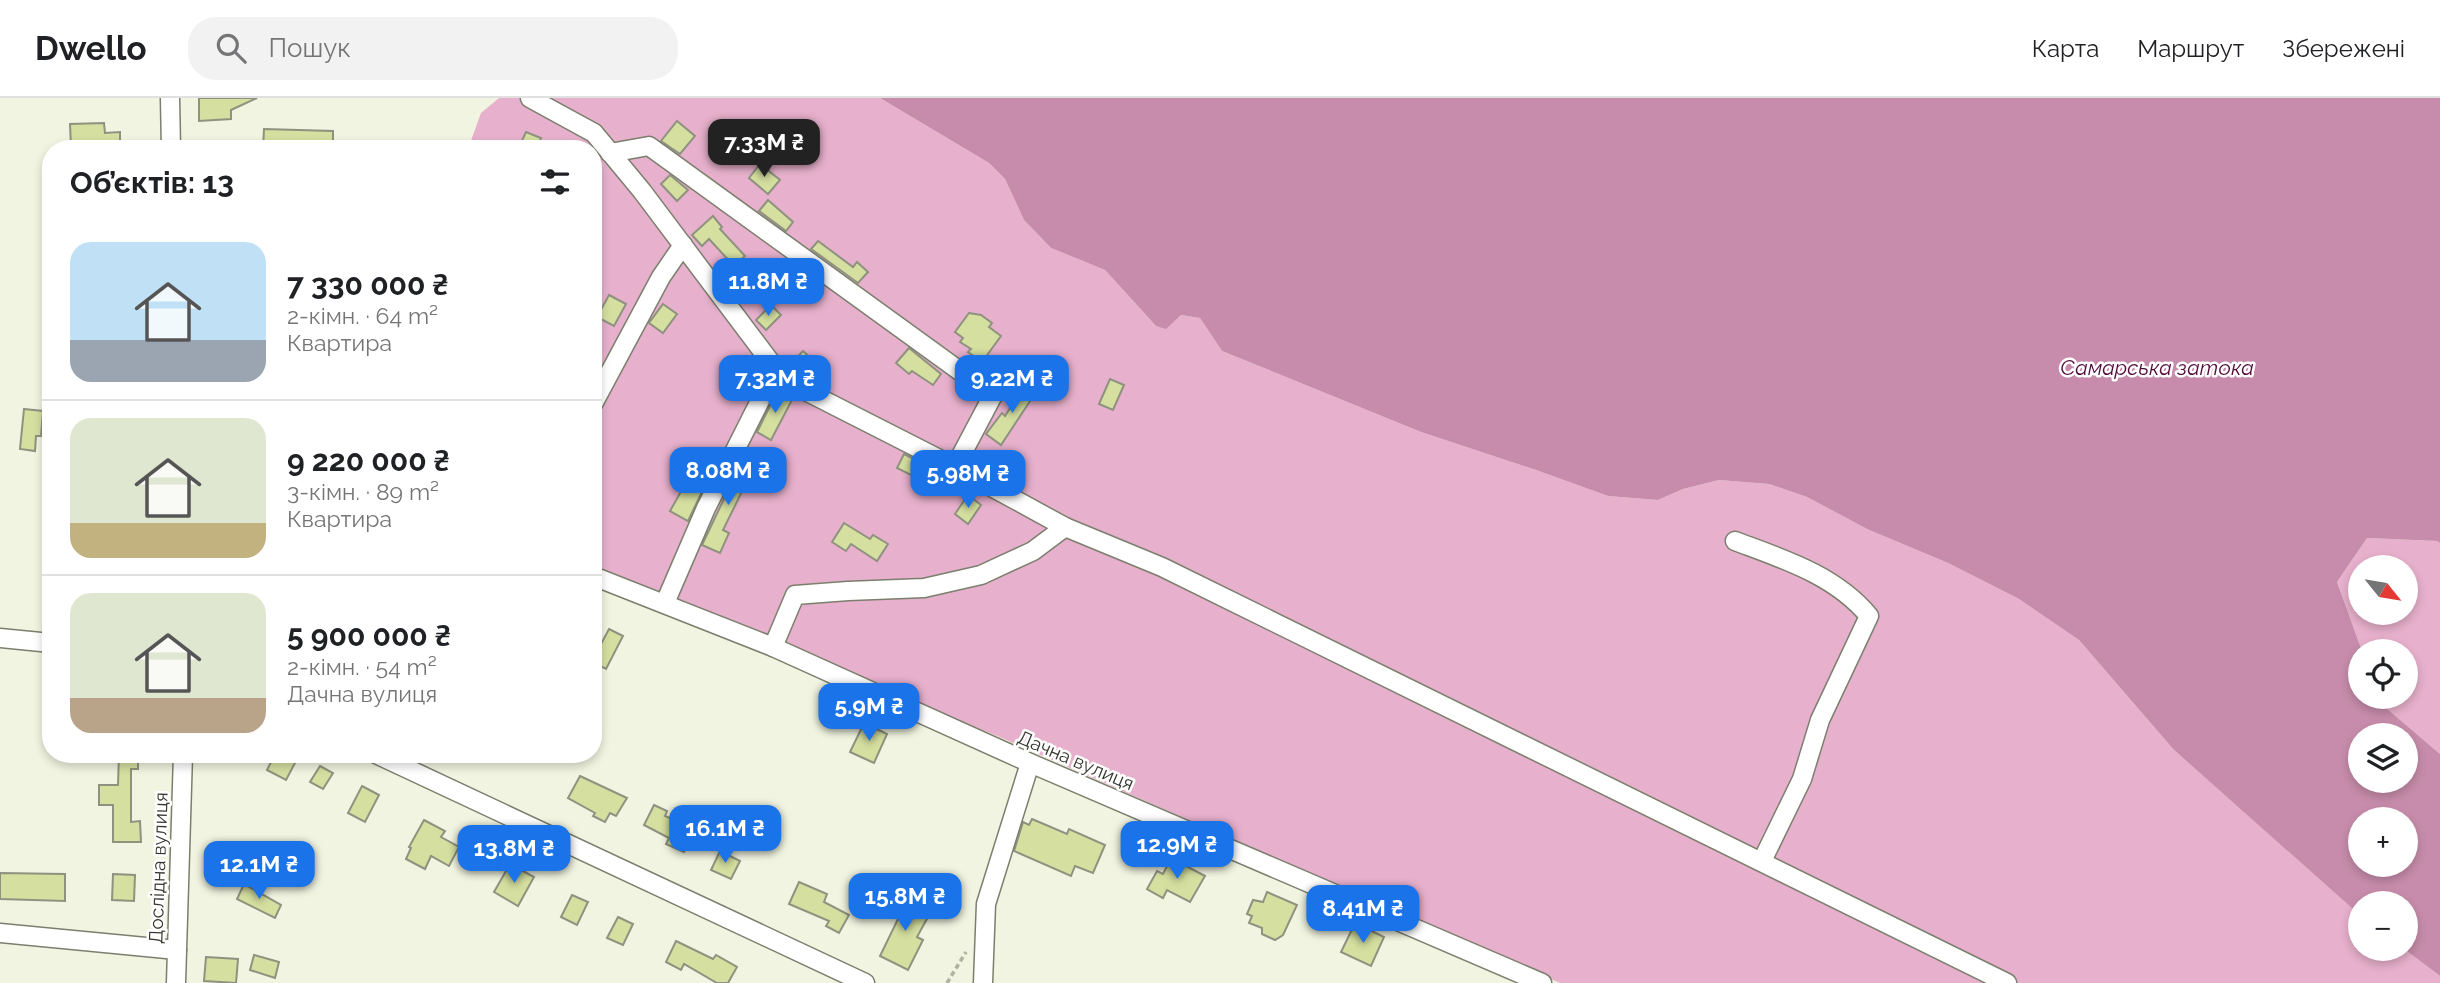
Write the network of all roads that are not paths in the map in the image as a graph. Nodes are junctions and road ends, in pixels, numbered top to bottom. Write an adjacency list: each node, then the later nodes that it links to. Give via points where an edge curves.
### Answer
1 (170, 98): 3 (street)
2 (530, 98): 4 (street)
3 (171, 140)
4 (600, 140)
5 (602, 143): 6 (street)
6 (610, 153): 7 (street); 10 (street, via 649,146 992,397)
7 (683, 245): 8 (street); 9 (street)
8 (776, 369): 10 (street, via 784,380); 14 (street, via 706,508)
9 (602, 387)
10 (955, 467): 11 (street)
11 (1065, 527): 17 (street, via 1033,551 981,575 924,588 795,595); 21 (street, via 1161,566)
12 (1735, 541): 21 (street, via 1808,569 1869,616 1820,720 1802,779)
13 (602, 579): 14 (street, Дачна вулиця)
14 (665, 603): 17 (street, Дачна вулиця)
15 (0, 638): 16 (street)
16 (42, 642)
17 (773, 647): 20 (street, Дачна вулиця)
18 (183, 763): 23 (street, Дослідна вулиця)
19 (395, 763): 25 (street)
20 (1030, 763): 26 (street, via 986,904); 27 (street, Дачна вулиця)
21 (1762, 861): 28 (street)
22 (0, 933): 23 (street)
23 (177, 950): 24 (street, Дослідна вулиця)
24 (176, 983)
25 (865, 983)
26 (983, 983)
27 (1542, 983)
28 (2007, 983)

